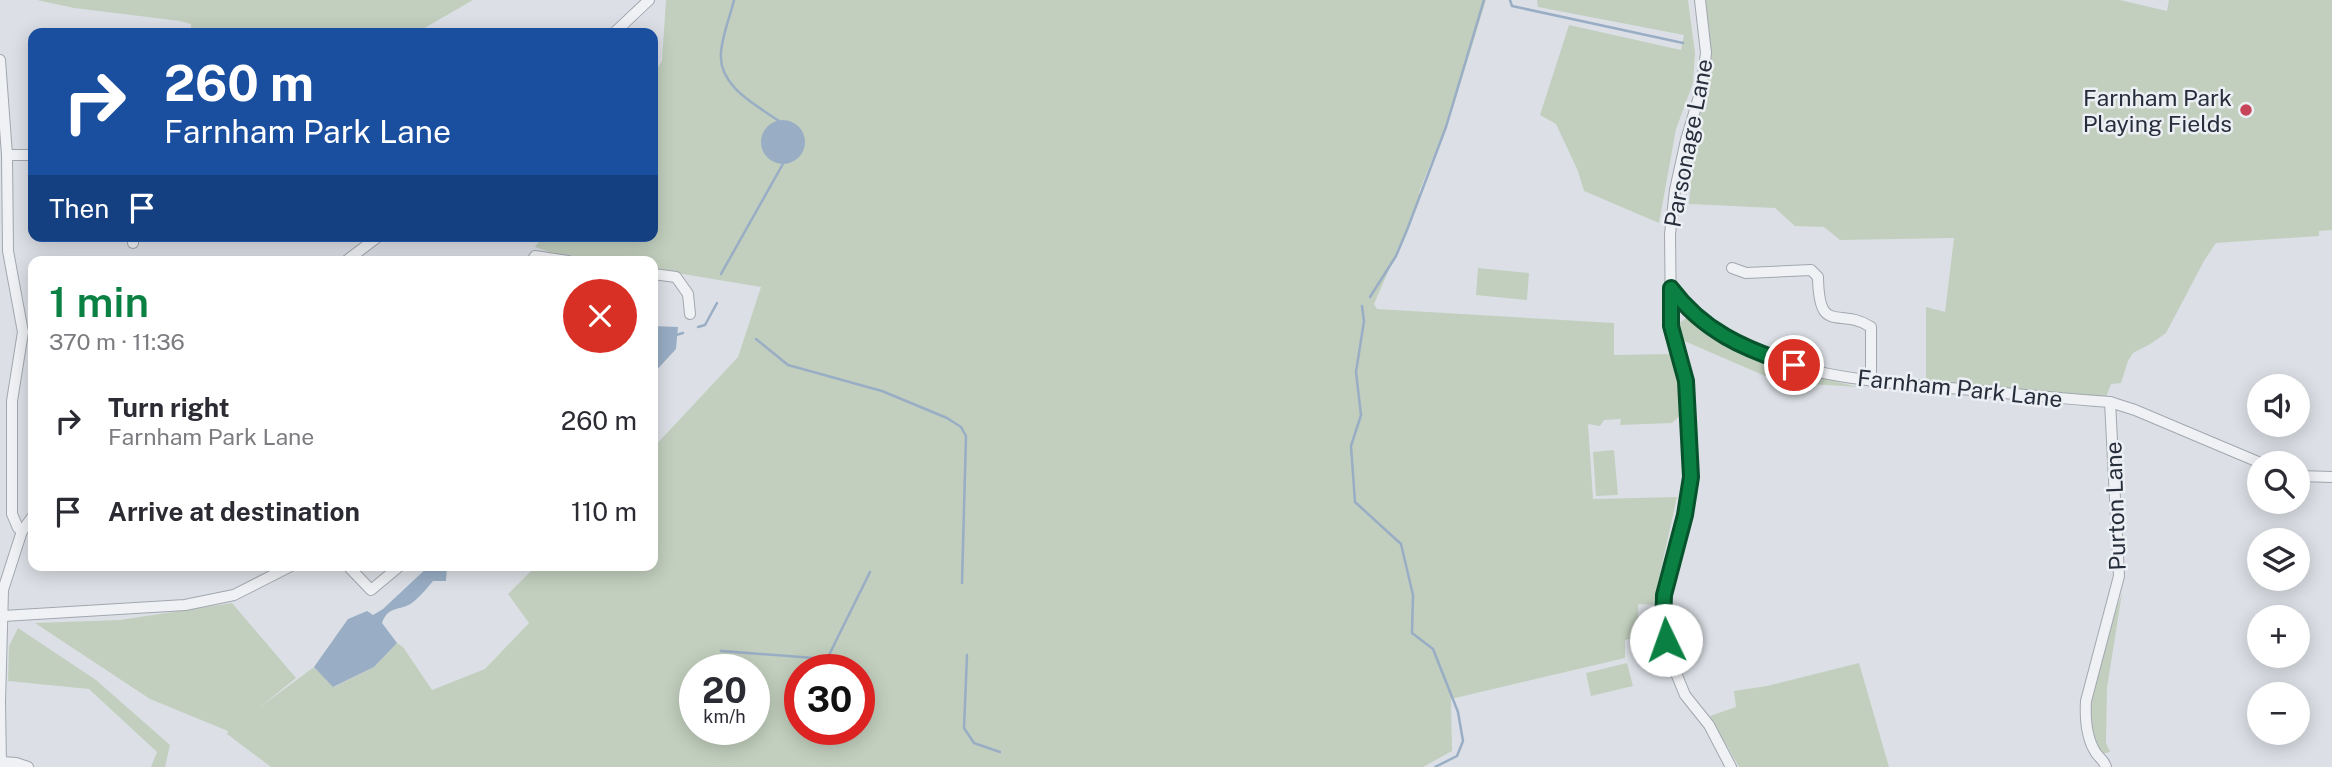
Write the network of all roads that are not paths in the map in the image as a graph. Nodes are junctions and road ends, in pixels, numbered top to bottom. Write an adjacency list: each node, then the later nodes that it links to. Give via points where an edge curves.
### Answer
1 (649, 0): 3 (street)
2 (1700, 0): 13 (street, Parsonage Lane, via 1706,53 1675,190)
3 (619, 28)
4 (0, 60): 5 (street)
5 (7, 155): 6 (street); 21 (street, via 8,251 23,332 12,401 12,514)
6 (28, 155)
7 (371, 242): 8 (street)
8 (353, 256)
9 (1732, 268): 10 (street)
10 (1746, 273): 12 (street); 15 (street, via 1811,270 1818,277 1822,310 1834,319 1863,321 1871,327)
11 (658, 275): 14 (street, via 676,277 693,299)
12 (1739, 282)
13 (1671, 288): 15 (street, Farnham Park Lane, via 1723,337 1814,372); 29 (street, Parsonage Lane, via 1671,326 1686,381 1691,477 1664,595 1663,623 1669,656 1685,695 1709,725)
14 (690, 314)
15 (1871, 381): 16 (street, Farnham Park Lane)
16 (2110, 402): 17 (street, Farnham Park Lane); 30 (street, Purton Lane, via 2119,576 2086,701 2085,721 2095,752)
17 (2247, 457)
18 (2310, 476): 19 (street)
19 (2332, 477)
20 (28, 523): 21 (street)
21 (22, 531): 25 (street)
22 (281, 571): 26 (street, via 234,595 186,605)
23 (353, 571): 24 (street, via 371,590)
24 (394, 571)
25 (2, 589): 26 (street)
26 (3, 616): 27 (street)
27 (2, 765): 28 (street)
28 (28, 767)
29 (1731, 767)
30 (2106, 767)

